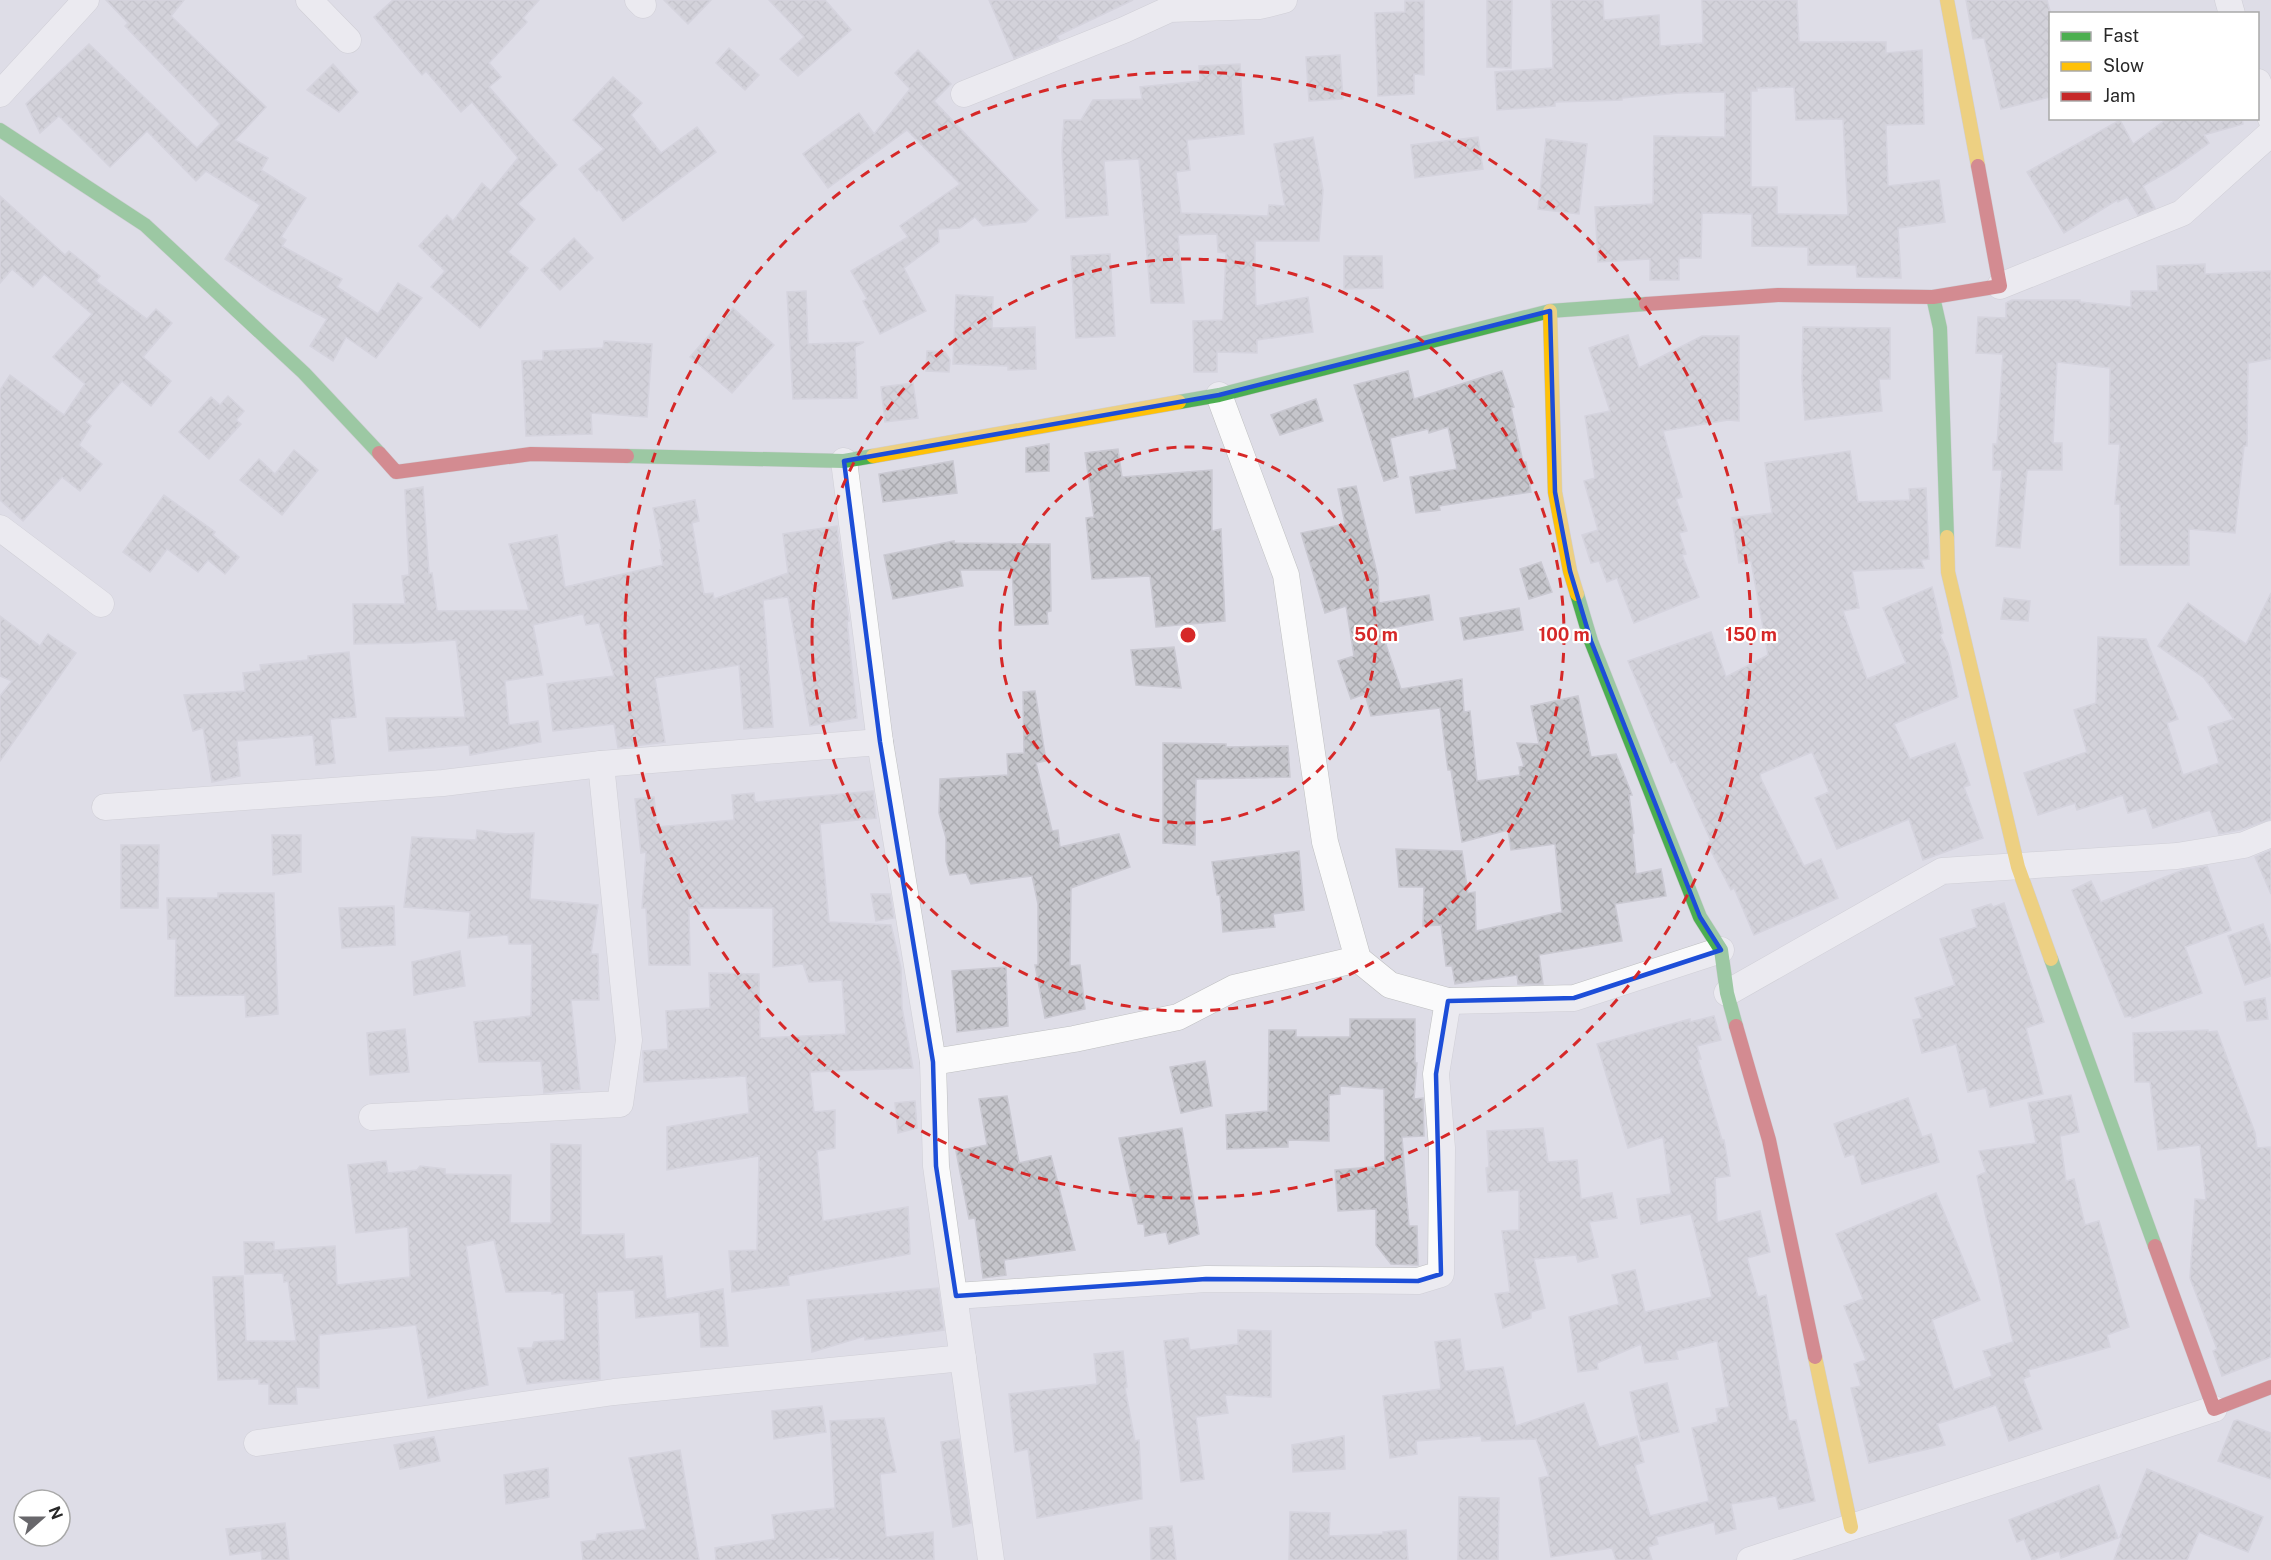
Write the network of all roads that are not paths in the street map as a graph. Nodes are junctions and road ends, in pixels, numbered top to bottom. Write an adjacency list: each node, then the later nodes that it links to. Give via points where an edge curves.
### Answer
1 (86, 0): 7 (street)
2 (309, 0): 5 (street)
3 (1284, 0): 8 (street, via 1260,6 1170,9)
4 (1947, 0): 12 (street)
5 (348, 40)
6 (2259, 85): 9 (street)
7 (0, 94)
8 (964, 94)
9 (2271, 119)
10 (0, 130): 16 (street, via 145,225 304,373 396,472 531,454)
11 (2271, 133): 12 (street, via 2182,213)
12 (2000, 286): 13 (street)
13 (1933, 297): 14 (street, via 1778,295); 23 (street, via 1940,328 1948,572)
14 (1550, 311): 15 (street); 24 (street, via 1555,492 1570,571 1591,641 1700,917)
15 (1219, 395): 16 (street); 25 (street, via 1286,575 1325,842)
16 (844, 461): 19 (street)
17 (0, 528): 18 (street)
18 (101, 604)
19 (880, 742): 20 (street); 28 (street)
20 (600, 764): 21 (street, via 443,783); 29 (street, via 629,1040 621,1104)
21 (105, 807)
22 (2271, 834): 23 (street, via 2244,845 2177,856)
23 (2018, 867): 26 (street, via 1942,871); 33 (street)
24 (1721, 950): 26 (street); 27 (street, via 1574,998)
25 (1358, 959): 27 (street, via 1390,986); 28 (street, via 1234,988 1178,1017)
26 (1727, 993): 35 (street, via 1769,1140)
27 (1448, 1001): 30 (street, via 1436,1074 1442,1148 1441,1274 1418,1281 1206,1279)
28 (933, 1062): 30 (street, via 936,1166)
29 (372, 1117)
30 (956, 1296): 31 (street)
31 (963, 1358): 34 (street, via 614,1392); 36 (street)
32 (2271, 1387): 33 (street)
33 (2214, 1409): 35 (street)
34 (257, 1443)
35 (1851, 1527): 37 (street)
36 (991, 1560)
37 (1750, 1560)

